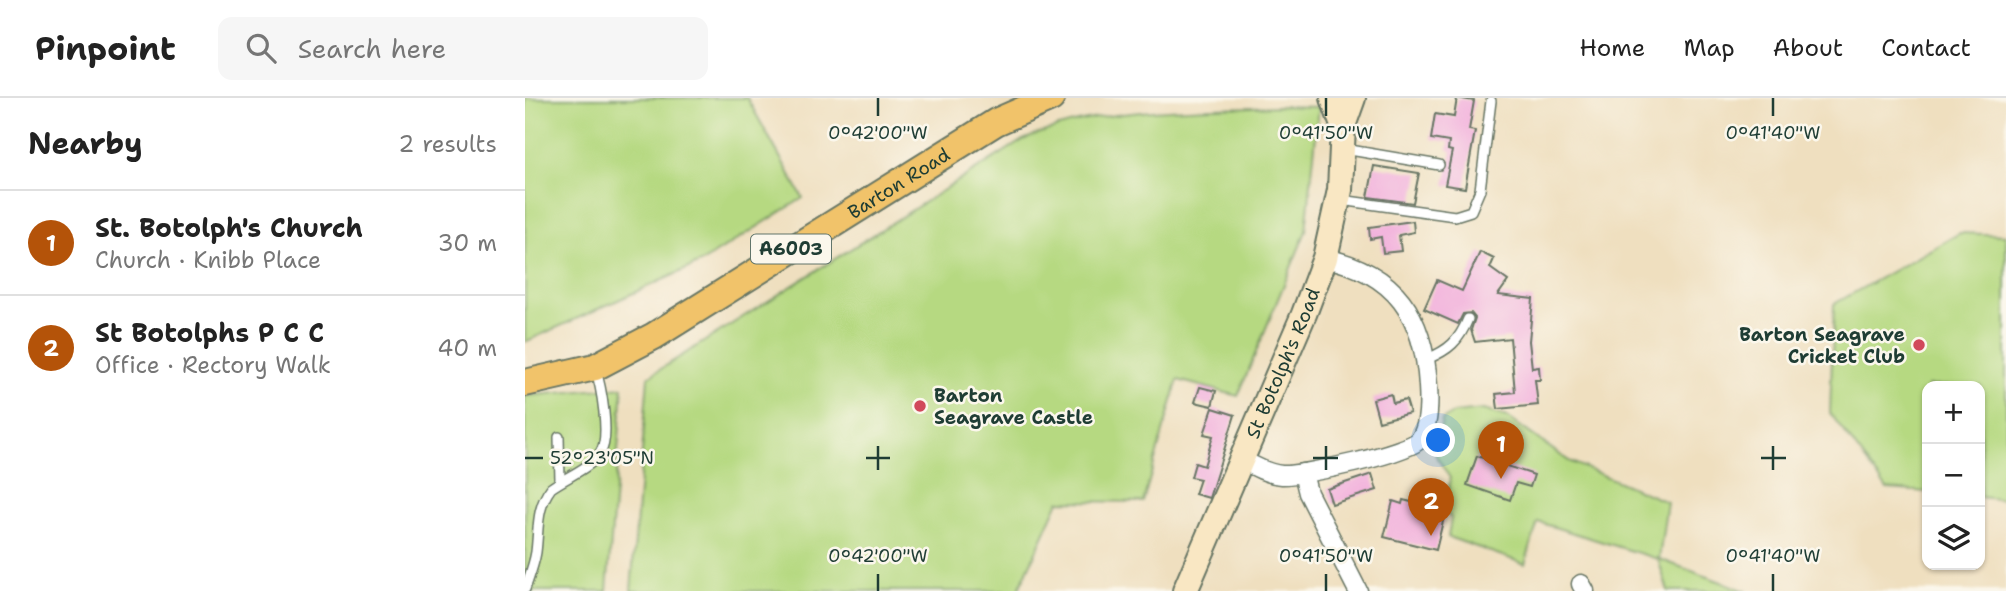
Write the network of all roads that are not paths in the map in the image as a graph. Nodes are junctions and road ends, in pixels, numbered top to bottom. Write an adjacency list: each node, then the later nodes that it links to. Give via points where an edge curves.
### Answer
1 (1051, 98): 11 (main road, Barton Road / A6003, via 996,122 654,336)
2 (1333, 98): 5 (street, St Botolph's Road)
3 (1353, 98): 5 (street, St Botolph's Road)
4 (1492, 101): 7 (lane, via 1481,190 1471,211 1455,216)
5 (1342, 137): 6 (lane); 7 (street, St Botolph's Road)
6 (1439, 165)
7 (1339, 199): 8 (street, St Botolph's Road)
8 (1325, 258): 10 (street, via 1366,270 1396,297 1418,326); 14 (street, St Botolph's Road)
9 (1468, 319): 10 (lane, via 1456,342)
10 (1427, 359): 15 (street, via 1429,394 1420,439 1374,458)
11 (595, 367): 12 (main road, Barton Road / A6003); 16 (lane, via 602,387 604,444 592,461)
12 (525, 383)
13 (559, 437): 16 (lane)
14 (1243, 460): 15 (street, via 1271,473); 18 (street, St Botolph's Road)
15 (1303, 473): 19 (street, via 1308,493)
16 (560, 481): 17 (lane, via 541,505 536,550)
17 (525, 589)
18 (1185, 591)
19 (1357, 591)

